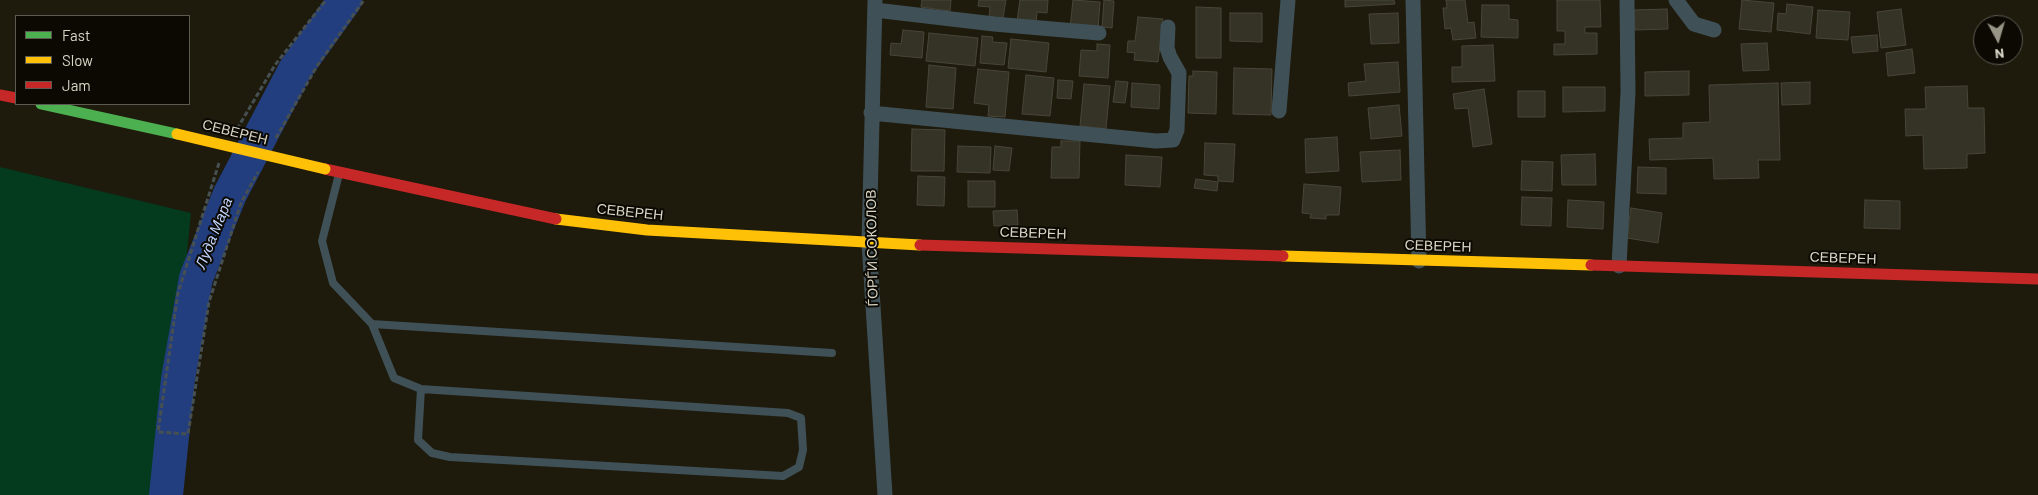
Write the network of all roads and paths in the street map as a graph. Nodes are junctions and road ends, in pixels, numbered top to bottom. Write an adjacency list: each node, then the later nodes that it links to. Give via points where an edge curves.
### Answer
1 (326, 0): 16 (path, via 276,65)
2 (364, 0): 17 (path, via 317,66)
3 (1288, 0): 14 (street)
4 (1413, 0): 22 (street)
5 (1627, 0): 23 (street, via 1628,92)
6 (1676, 0): 9 (street, via 1694,24)
7 (875, 5): 10 (street, via 994,24); 15 (street, ЃОРЃИ СОКОЛОВ)
8 (1168, 27): 15 (street, via 1167,48 1179,73 1177,130 1173,140 1156,141)
9 (1714, 30)
10 (1099, 33)
11 (0, 95): 12 (main road)
12 (15, 98)
13 (46, 105): 20 (main road, СЕВЕРЕН, bridge)
14 (1279, 111)
15 (871, 113): 21 (street, ЃОРЃИ СОКОЛОВ)
16 (236, 131)
17 (271, 146)
18 (221, 155): 19 (path, via 178,293 158,432 188,434 209,302 241,203)
19 (258, 170)
20 (340, 172): 21 (main road, СЕВЕРЕН, via 557,219 647,230); 25 (lane, via 322,241 333,283)
21 (869, 243): 22 (main road, СЕВЕРЕН); 28 (street, ЃОРЃИ СОКОЛОВ)
22 (1419, 261): 23 (main road, СЕВЕРЕН)
23 (1619, 266): 24 (main road, СЕВЕРЕН)
24 (2038, 279)
25 (372, 324): 26 (lane); 27 (lane, via 394,378)
26 (832, 353)
27 (421, 389): 27 (lane, via 788,413 801,418 803,450 799,467 783,476 450,456 432,453 418,440)
28 (885, 495)

